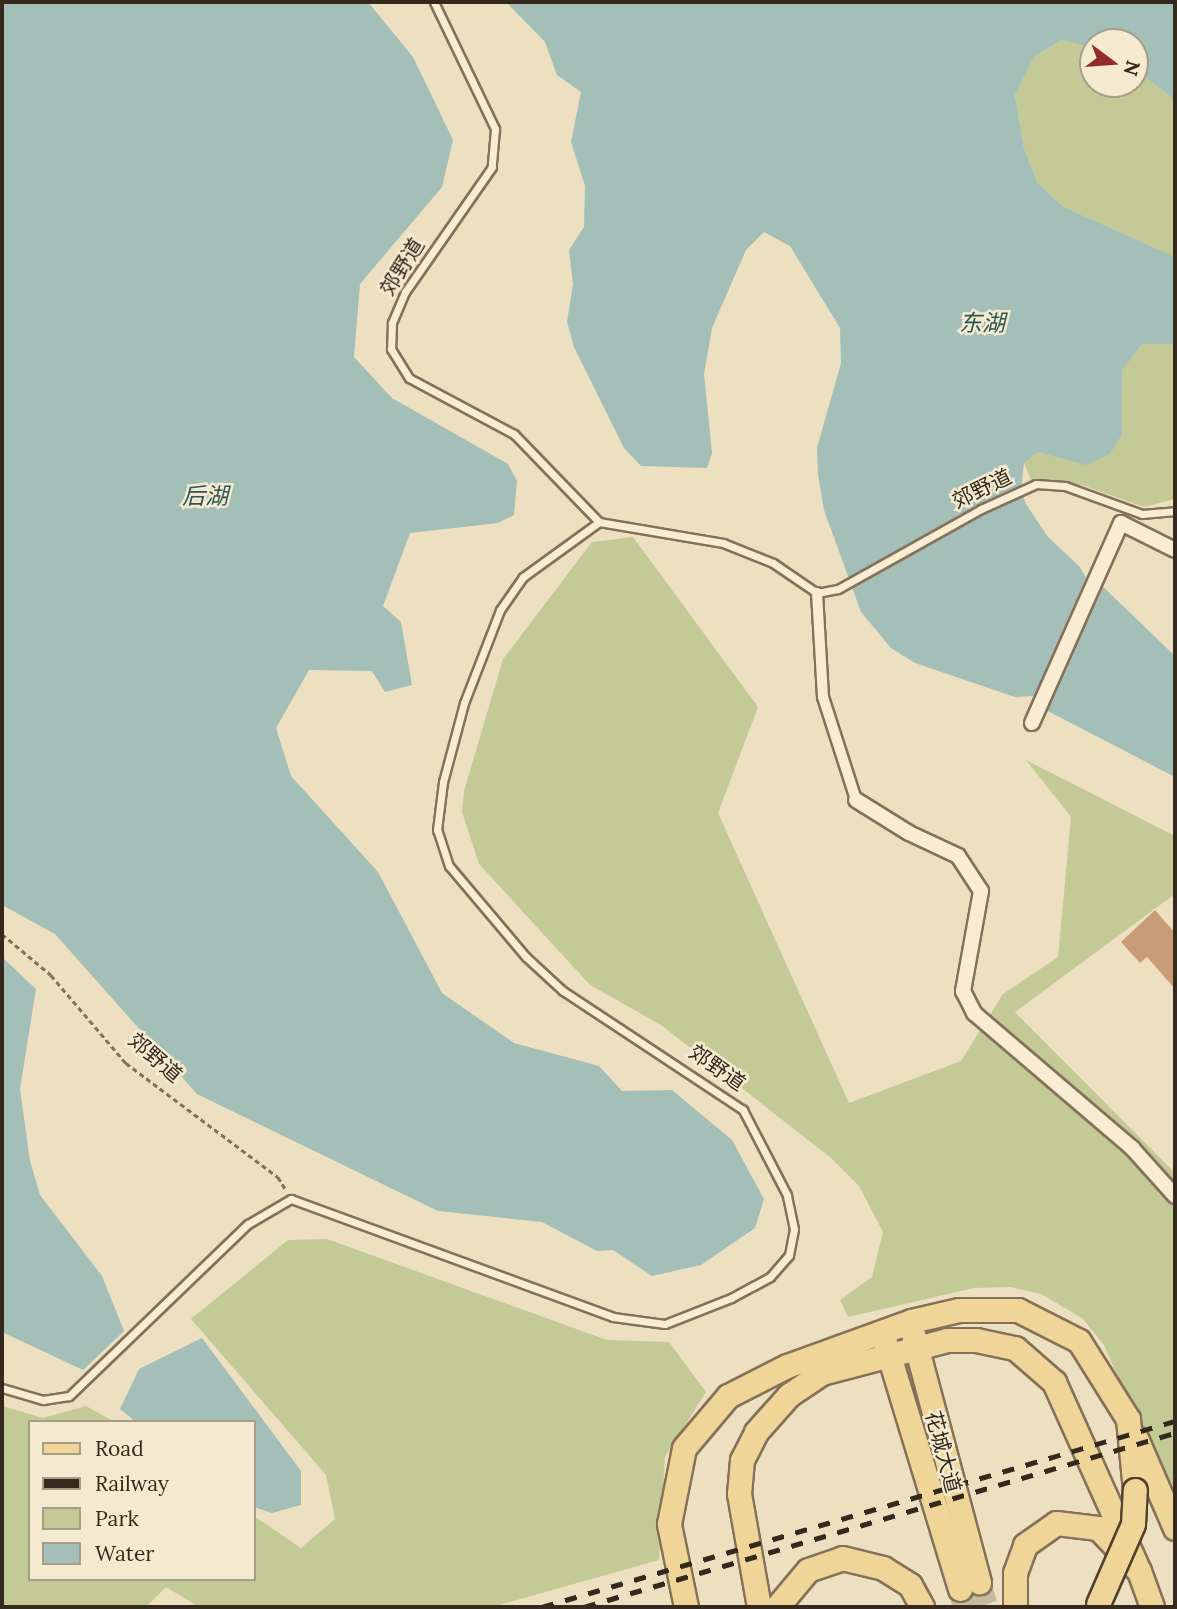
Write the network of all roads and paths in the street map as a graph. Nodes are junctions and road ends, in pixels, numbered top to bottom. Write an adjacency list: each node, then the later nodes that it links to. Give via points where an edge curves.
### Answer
1 (434, 2): 4 (lane, 郊野道, via 495,129 492,167 405,292 392,323 391,349 409,378 514,434)
2 (1125, 507): 3 (lane, 郊野道, via 1142,514); 5 (lane); 7 (lane, 郊野道, via 1065,486 1036,484 981,509 838,589)
3 (1175, 511)
4 (599, 522): 7 (lane, via 723,543 773,563); 12 (lane, 郊野道, via 523,577 500,610 464,703 443,782 437,830 449,866 526,957 563,991 743,1110 787,1195 794,1228 789,1255 770,1277 665,1324 613,1317)
5 (1121, 523): 6 (street); 8 (street)
6 (1175, 550)
7 (817, 593): 9 (street, via 824,697)
8 (1032, 723)
9 (856, 800): 11 (street, via 958,856 981,891 962,991 974,1013 1132,1148)
10 (2, 934): 12 (path, 郊野道, via 51,975 126,1063 278,1177)
11 (1175, 1196)
12 (291, 1199): 17 (lane, via 248,1224 69,1396 43,1400)
13 (911, 1321): 14 (main road); 15 (main road, 花城大道); 18 (main road, via 959,1310 1018,1310 1079,1341)
14 (879, 1330): 16 (main road); 20 (main road, via 787,1366 728,1396 684,1448 669,1524)
15 (914, 1348): 16 (main road); 16 (main road, 花城大道, via 969,1586); 21 (main road, via 947,1340 1015,1348 1054,1382)
16 (892, 1355): 25 (main road, via 822,1373 789,1395 756,1432 742,1460 739,1494)
17 (2, 1388)
18 (1128, 1419): 19 (main road); 22 (main road, bridge, via 1135,1490 1133,1524)
19 (1175, 1528)
20 (677, 1569): 23 (main road); 24 (main road)
21 (1139, 1571): 28 (main road, via 1098,1528 1056,1523 1025,1545 1015,1573); 29 (main road)
22 (1097, 1605)
23 (686, 1607)
24 (699, 1607)
25 (759, 1607)
26 (777, 1607): 27 (main road, via 808,1570 842,1558 883,1568 909,1585)
27 (922, 1607)
28 (1016, 1607)
29 (1153, 1607)

